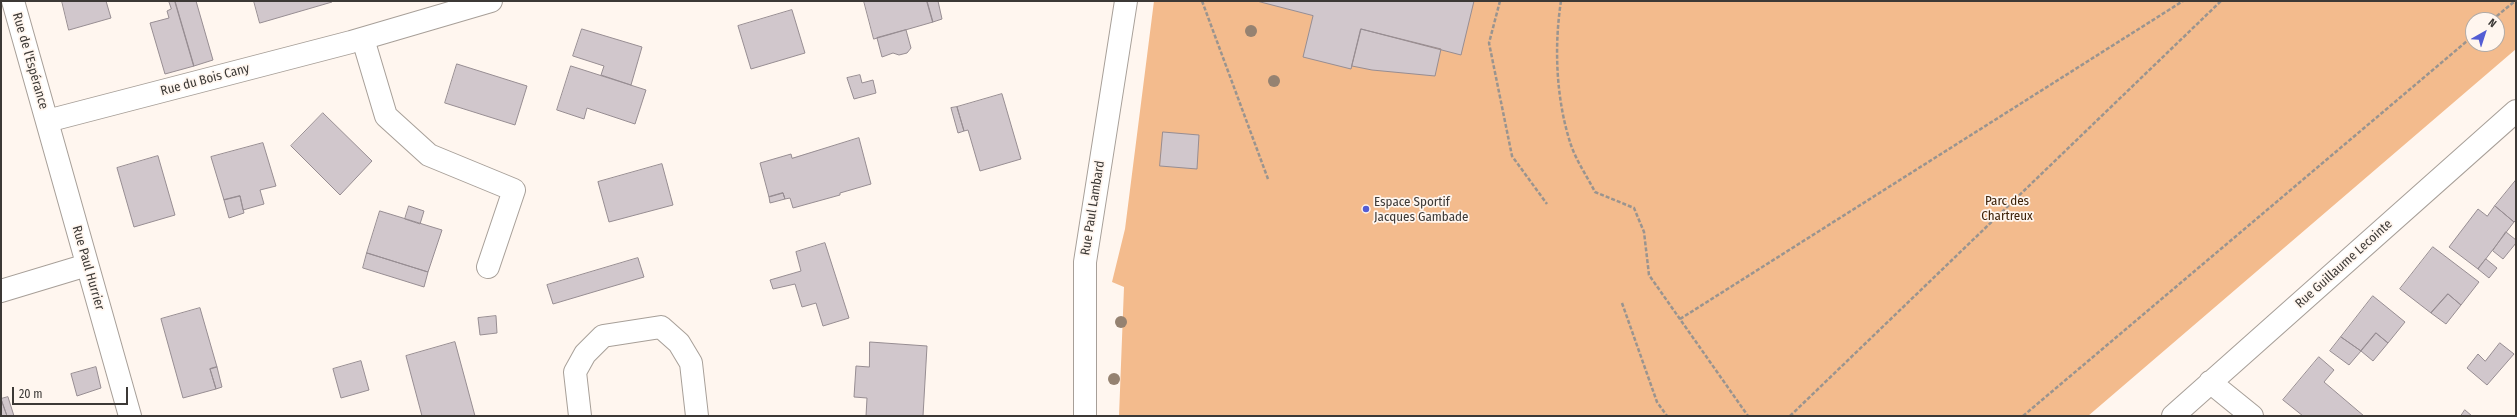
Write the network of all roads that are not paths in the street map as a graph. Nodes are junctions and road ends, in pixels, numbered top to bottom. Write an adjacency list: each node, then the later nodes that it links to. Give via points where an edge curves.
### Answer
1 (13, 1): 6 (street, Rue de l'Espérance)
2 (491, 1): 4 (street, Rue du Bois Cany)
3 (1126, 1): 14 (street, Rue Paul Lambard, via 1085,262)
4 (363, 39): 6 (street, Rue du Bois Cany); 8 (street, via 386,116 429,155 514,190)
5 (2516, 111): 10 (street, Rue Guillaume Lecointe)
6 (47, 121): 7 (street, Rue Paul Hurrier)
7 (87, 265): 9 (street); 11 (street, Rue Paul Hurrier)
8 (488, 267)
9 (1, 291)
10 (2210, 382): 15 (street, Rue Guillaume Lecointe); 16 (street)
11 (130, 416)
12 (580, 416): 13 (street, via 575,372 585,354 602,336 661,327 678,342 691,363)
13 (697, 416)
14 (1085, 416)
15 (2173, 416)
16 (2252, 416)

